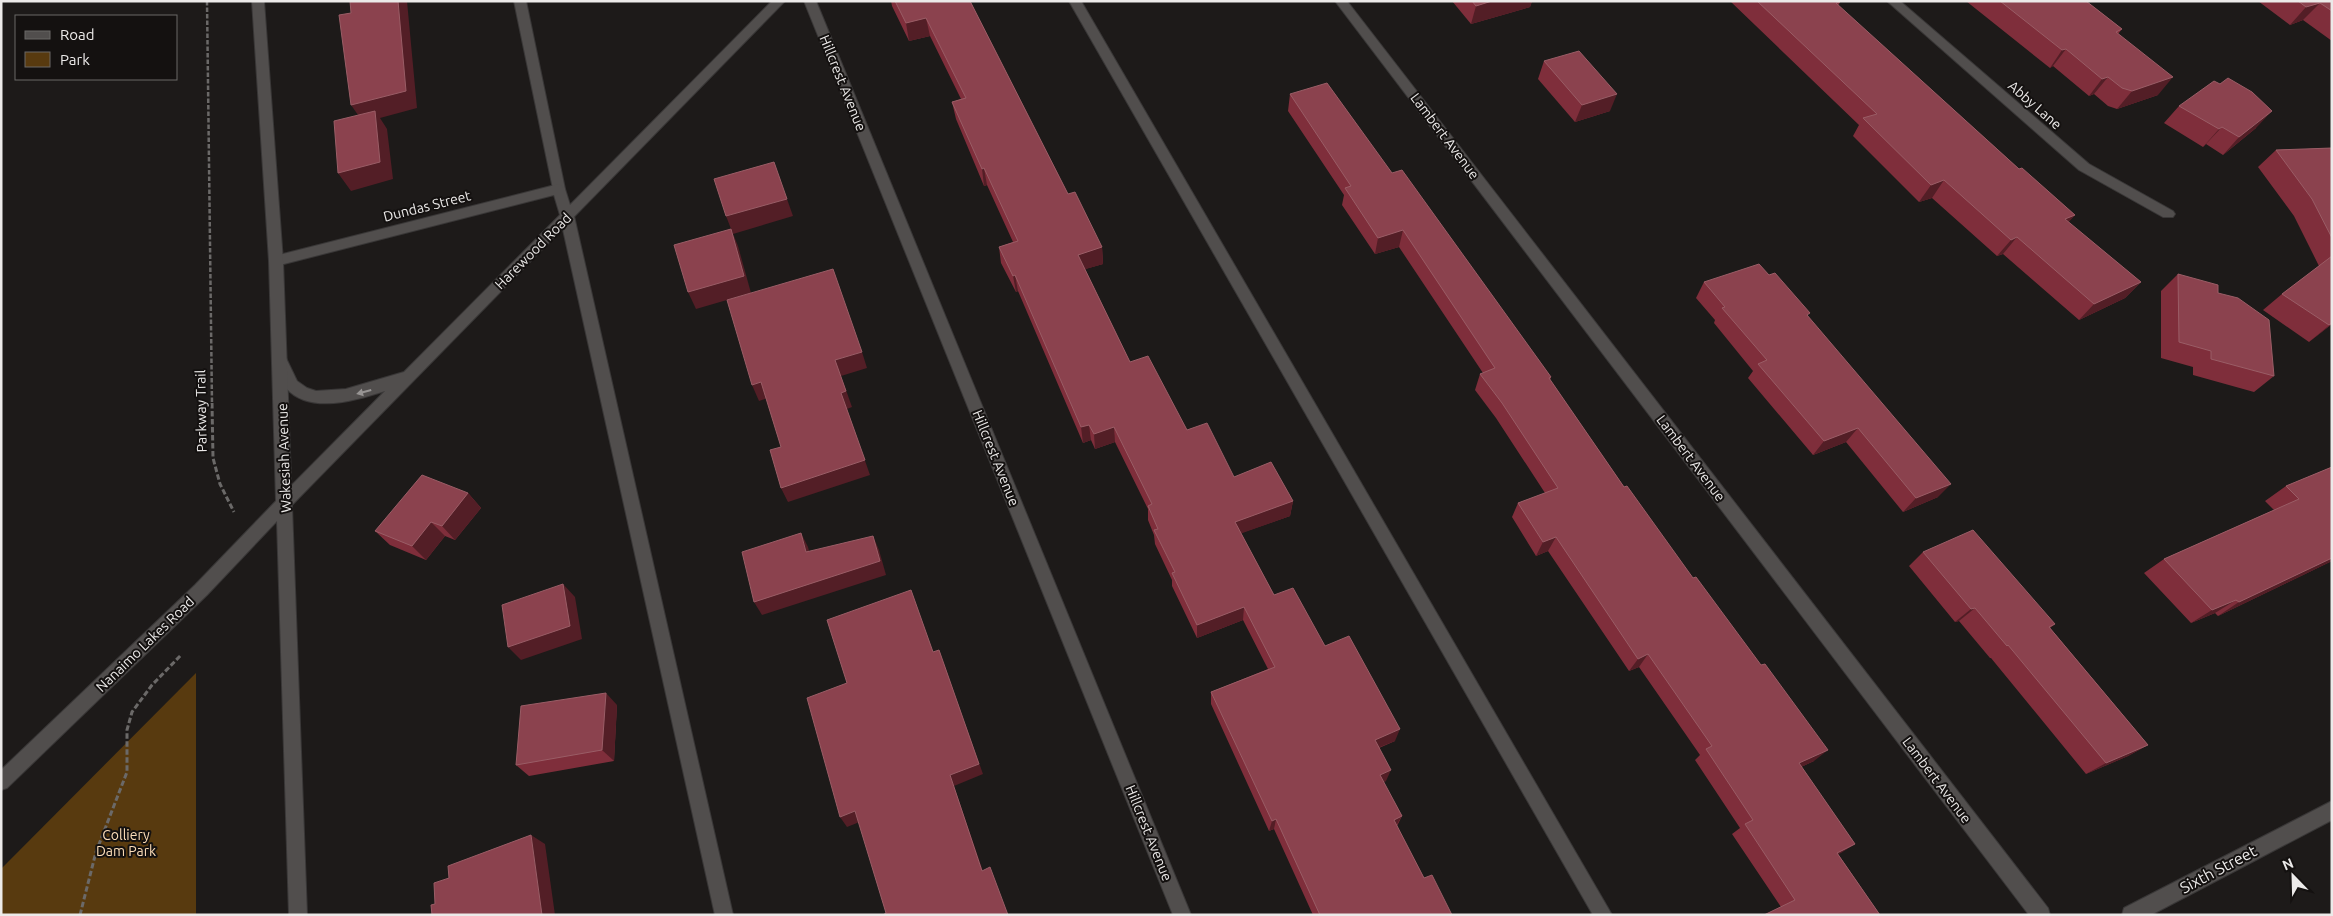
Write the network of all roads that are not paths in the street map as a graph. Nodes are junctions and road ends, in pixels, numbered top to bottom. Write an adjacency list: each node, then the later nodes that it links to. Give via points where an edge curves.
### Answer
1 (258, 1): 11 (street, Wakesiah Avenue)
2 (520, 1): 8 (street)
3 (780, 1): 10 (street, Harewood Road)
4 (810, 1): 19 (street, Hillcrest Avenue)
5 (1075, 1): 20 (street)
6 (1341, 1): 21 (street, Lambert Avenue)
7 (1893, 1): 9 (street, Abby Lane, via 2084,167)
8 (559, 189): 10 (street); 11 (street, Dundas Street)
9 (2168, 214)
10 (568, 216): 13 (street, Harewood Road); 18 (street)
11 (276, 261): 12 (street, Wakesiah Avenue)
12 (280, 360): 13 (street, one-way to 12, via 358,394 325,396 307,393 293,386); 14 (street, Wakesiah Avenue)
13 (410, 376): 14 (street, Harewood Road)
14 (285, 502): 15 (street, Nanaimo Lakes Road, via 201,590); 17 (street, Wakesiah Avenue)
15 (1, 782)
16 (2332, 810): 22 (street, Sixth Street)
17 (298, 915)
18 (724, 915)
19 (1182, 915)
20 (1603, 915)
21 (2040, 915)
22 (2131, 915)

